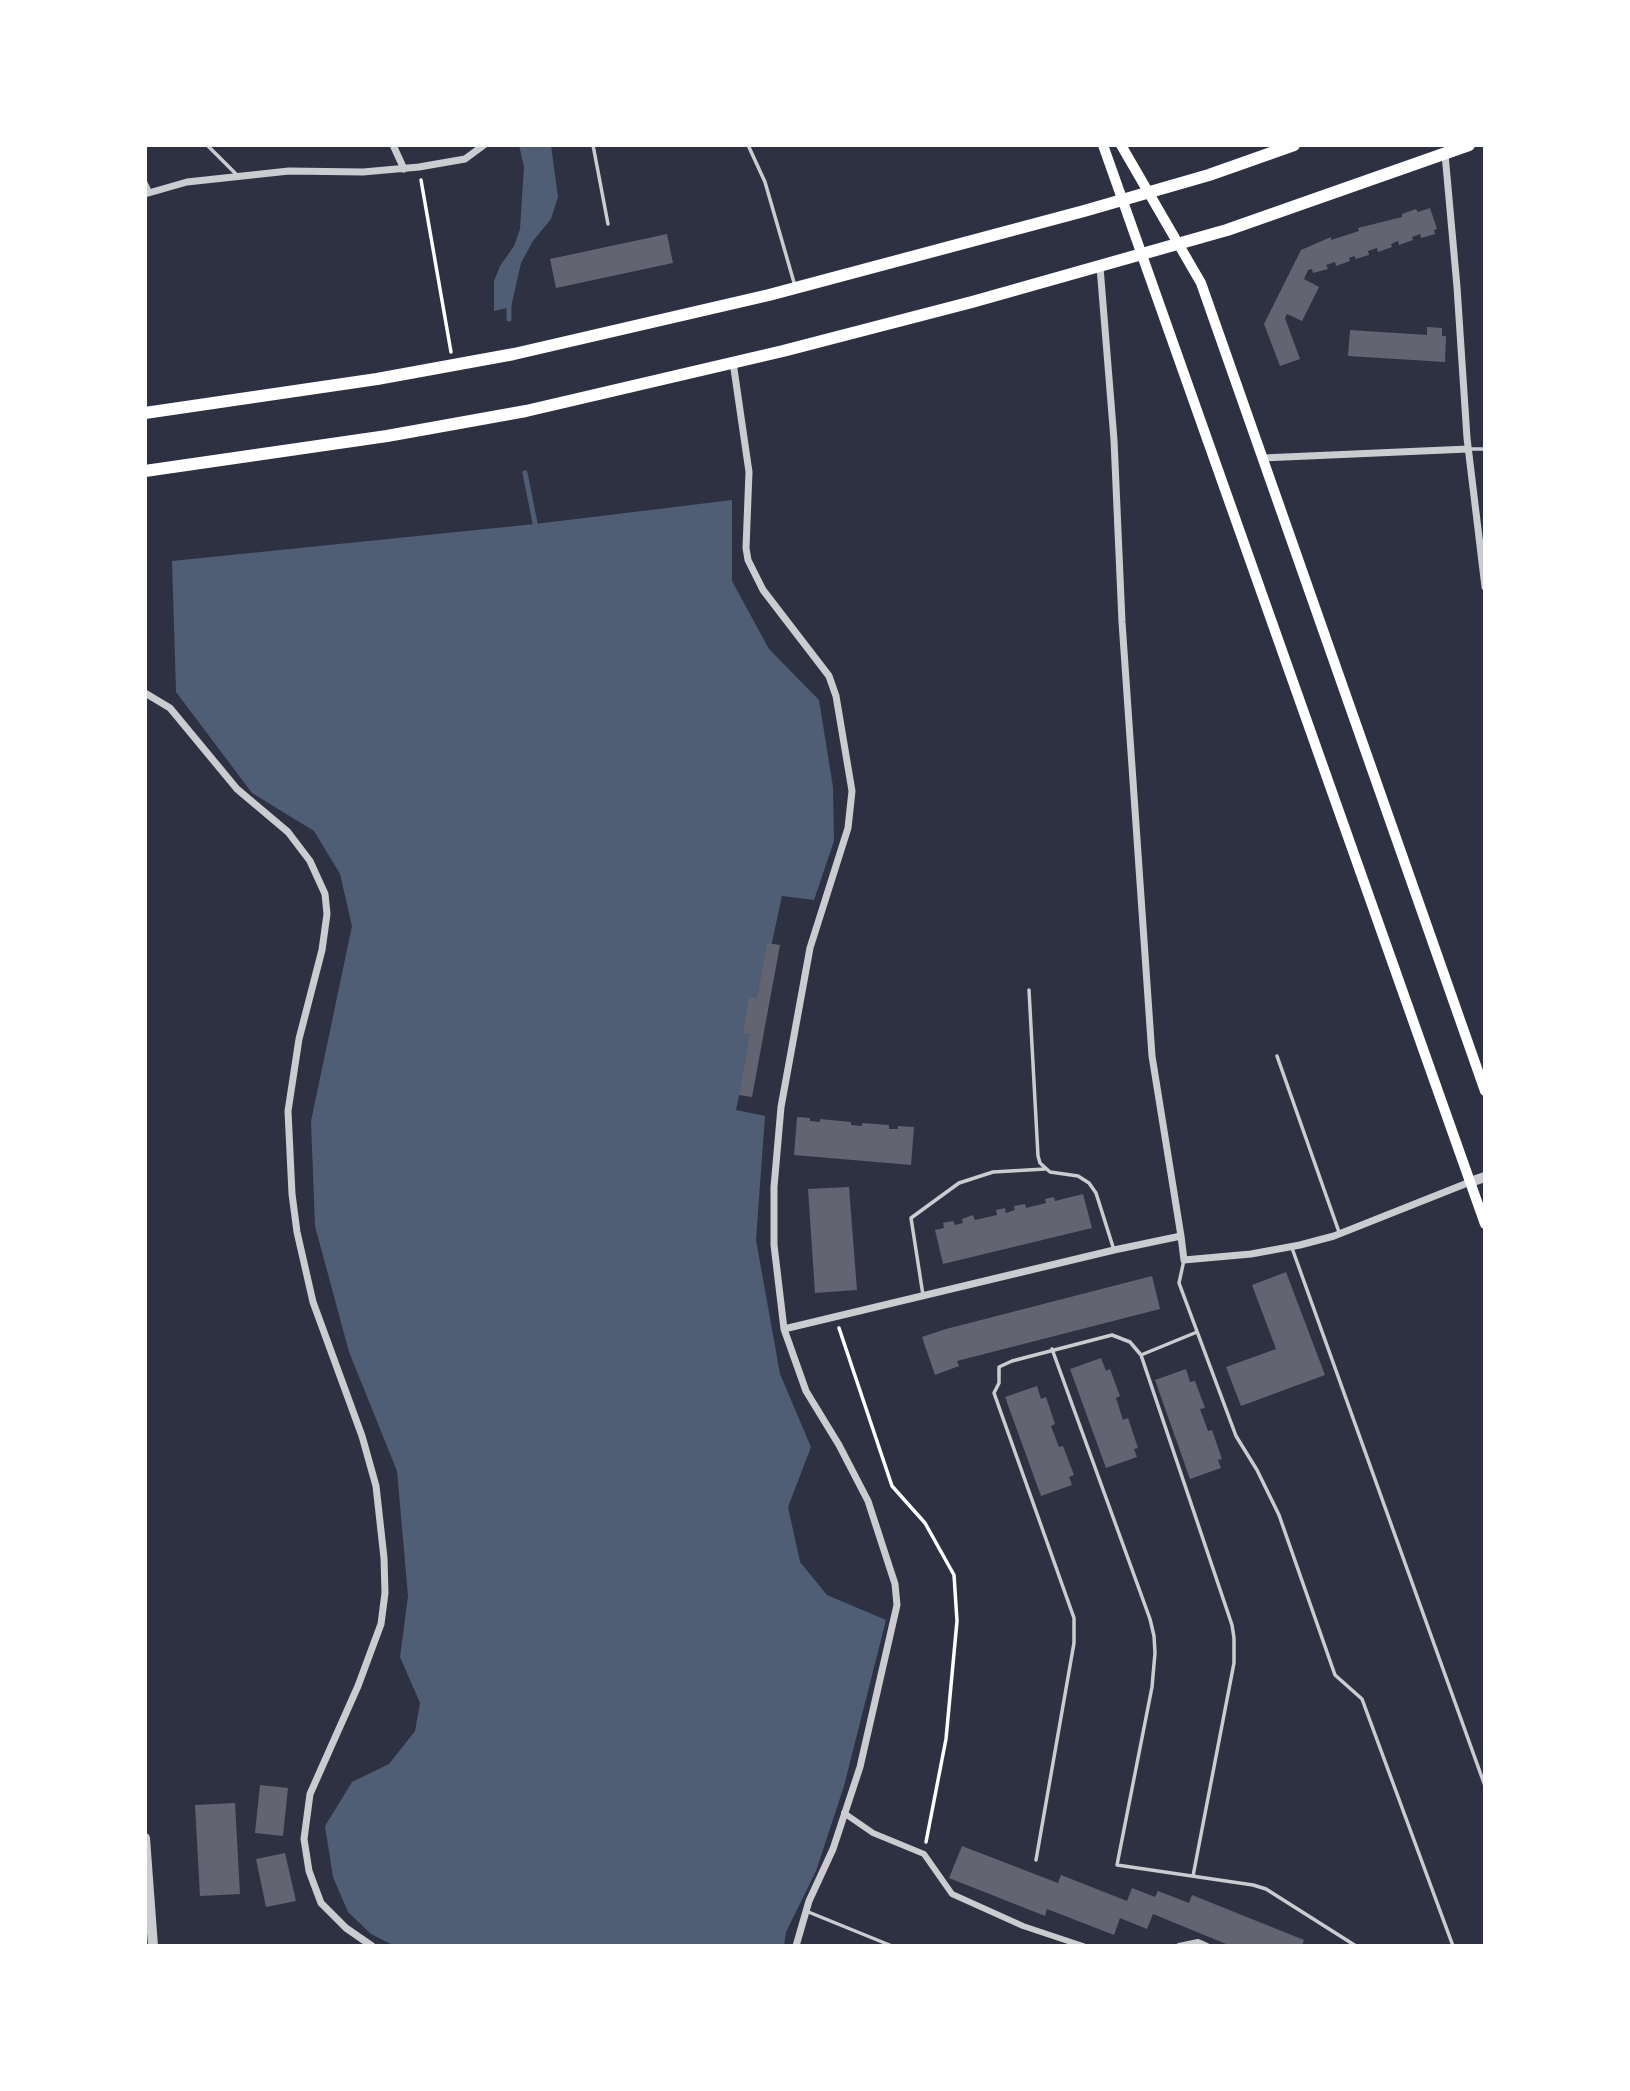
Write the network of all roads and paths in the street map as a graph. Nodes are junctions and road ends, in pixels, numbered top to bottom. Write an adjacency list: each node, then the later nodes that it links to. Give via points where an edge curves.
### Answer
1 (207, 145): 13 (lane)
2 (393, 145): 12 (street)
3 (484, 145): 11 (street, via 465,159)
4 (593, 145): 18 (lane)
5 (748, 145): 22 (lane, via 765,182)
6 (1103, 145): 17 (main road)
7 (1121, 145): 15 (main road)
8 (1294, 145): 15 (main road)
9 (1469, 145): 10 (main road)
10 (1445, 154): 19 (main road); 26 (street)
11 (419, 167): 12 (street); 24 (path)
12 (404, 169): 13 (street)
13 (239, 176): 16 (street, via 187,182)
14 (145, 181): 16 (lane)
15 (1148, 192): 17 (main road); 19 (main road)
16 (148, 194)
17 (1123, 200): 20 (main road); 22 (main road)
18 (608, 224)
19 (1178, 244): 20 (main road); 28 (main road, via 1201,283)
20 (1143, 254): 21 (main road); 37 (main road)
21 (1100, 267): 23 (main road); 40 (street, via 1152,1056)
22 (795, 288): 24 (main road)
23 (733, 362): 29 (main road, via 526,411); 46 (street, via 749,472 748,560 763,590 829,676 852,792 848,828 810,948 781,1107 774,1245)
24 (453, 365): 25 (main road)
25 (145, 413)
26 (1468, 449): 27 (lane); 28 (street); 30 (street)
27 (1485, 449)
28 (1262, 458): 34 (main road)
29 (145, 471)
30 (1485, 587)
31 (145, 693): 58 (street, via 170,708 237,789 288,832 310,861 325,894 322,950 299,1039 288,1111 292,1194 313,1302 376,1486 386,1593 381,1624 358,1686 310,1794 304,1839 321,1903)
32 (1029, 990): 35 (lane, via 1038,1156)
33 (1277, 1056): 39 (lane)
34 (1485, 1091)
35 (1045, 1169): 42 (lane, via 1089,1183); 44 (lane, via 993,1172 960,1183 911,1218)
36 (1485, 1177): 37 (street)
37 (1470, 1182): 38 (main road); 39 (street)
38 (1485, 1224)
39 (1340, 1234): 41 (street)
40 (1181, 1236): 42 (street); 43 (street)
41 (1291, 1246): 43 (street); 50 (lane)
42 (1114, 1250): 44 (street)
43 (1184, 1260): 47 (lane, via 1179,1283)
44 (923, 1295): 45 (street)
45 (835, 1316): 46 (street); 53 (path, via 891,1486 925,1523 954,1574 957,1620 946,1739)
46 (784, 1329): 51 (street, via 806,1391 868,1501 895,1584 894,1624 860,1768)
47 (1197, 1332): 49 (lane); 65 (lane, via 1236,1436 1279,1515 1335,1675 1362,1699)
48 (1052, 1349): 49 (lane, via 1112,1335 1130,1342); 54 (lane, via 999,1367 994,1393 1070,1605 1075,1631); 55 (lane, via 1154,1636 1152,1687 1117,1865)
49 (1141, 1355): 55 (lane, via 1234,1638 1234,1664)
50 (1485, 1786)
51 (844, 1813): 53 (street, via 873,1833); 56 (street)
52 (145, 1838): 57 (street)
53 (924, 1854): 61 (street, via 952,1894 1023,1926)
54 (1036, 1860)
55 (1193, 1876): 64 (lane, via 1266,1889)
56 (806, 1911): 59 (street); 60 (lane)
57 (152, 1946)
58 (372, 1946)
59 (796, 1946)
60 (892, 1946)
61 (1083, 1946)
62 (1179, 1946): 63 (street, via 1198,1942)
63 (1207, 1946)
64 (1356, 1946)
65 (1453, 1946)

